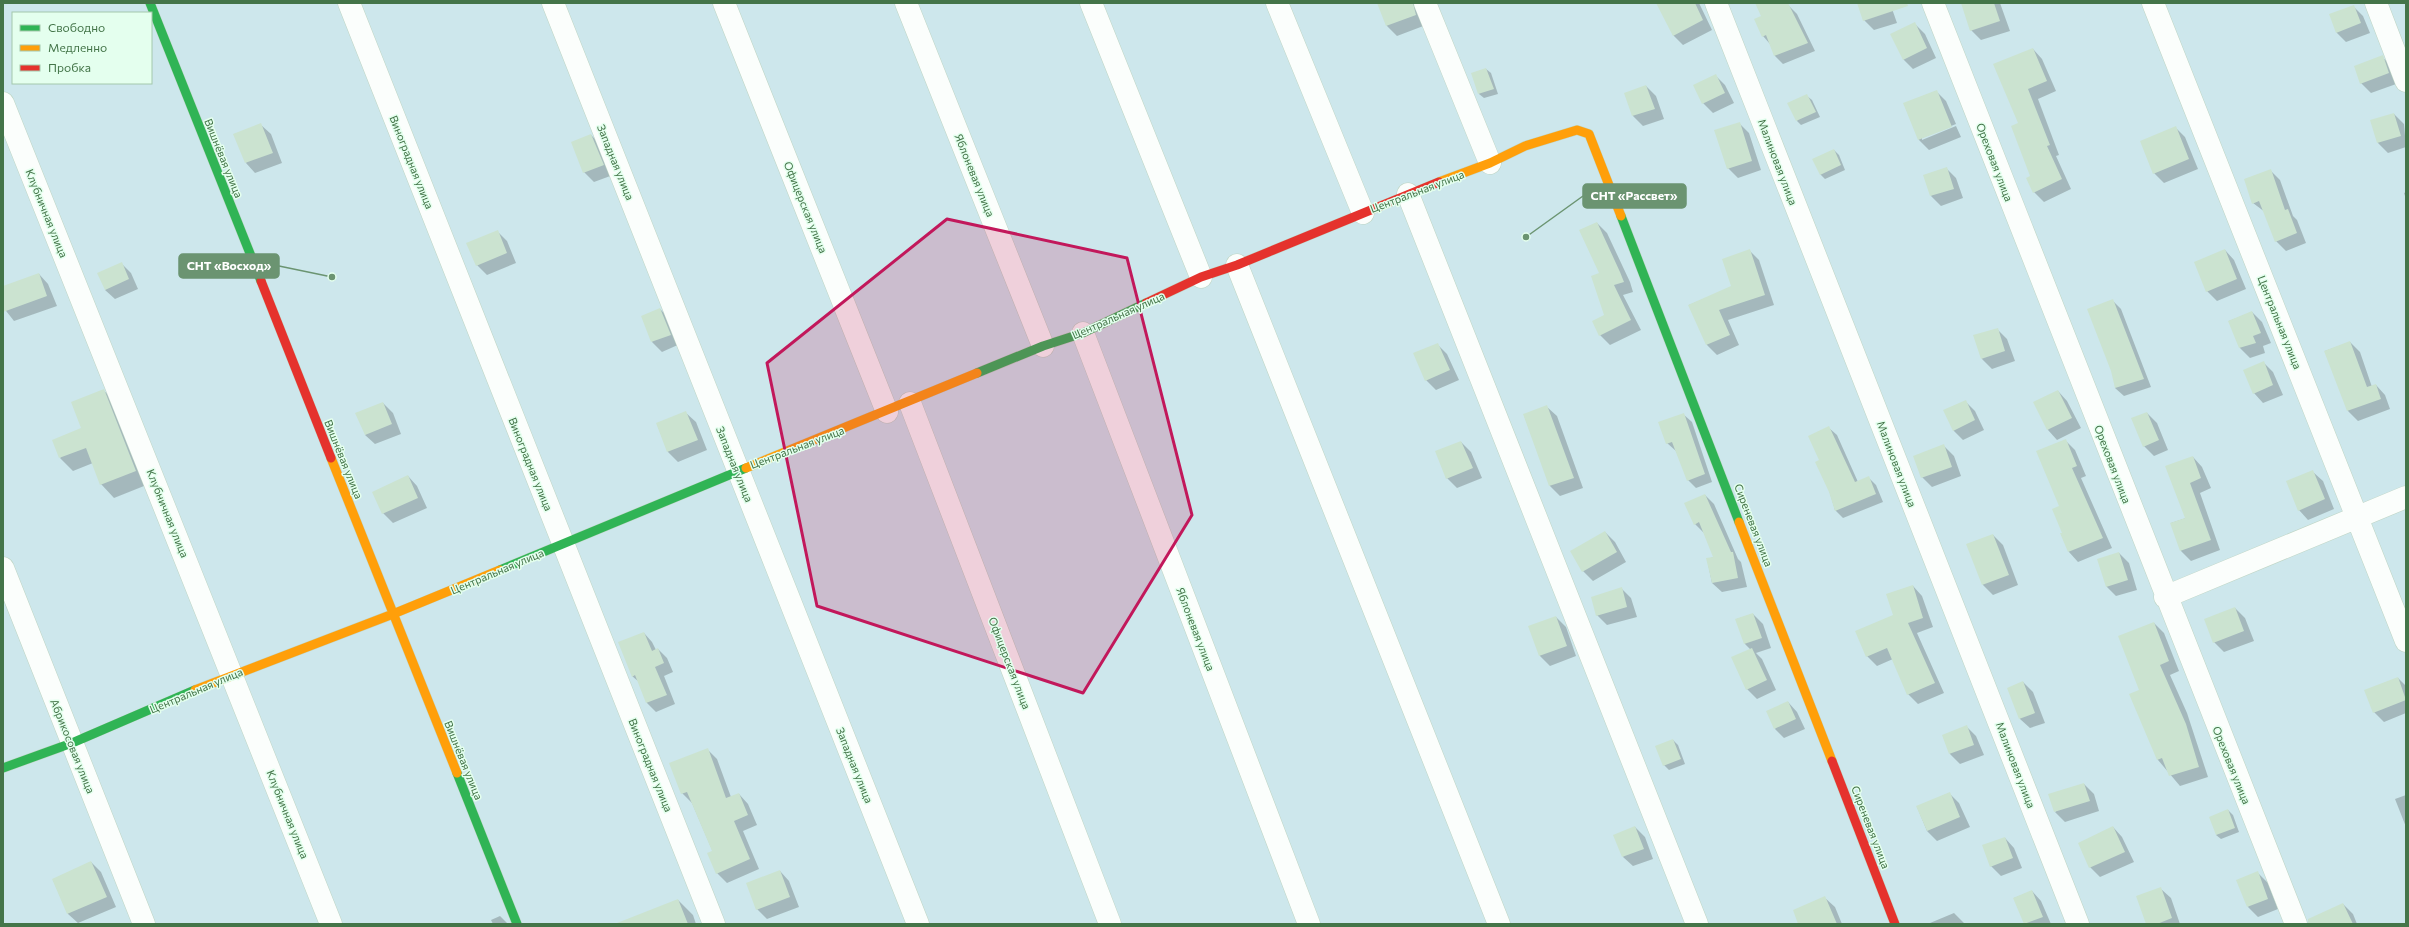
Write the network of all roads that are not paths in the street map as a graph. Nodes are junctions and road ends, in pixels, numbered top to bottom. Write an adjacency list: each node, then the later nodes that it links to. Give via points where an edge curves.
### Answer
1 (150, 3): 31 (street, Вишнёвая улица)
2 (349, 3): 28 (street, Виноградная улица)
3 (554, 3): 25 (street, Западная улица)
4 (724, 3): 24 (street, Офицерская улица)
5 (906, 3): 22 (street, Яблоневая улица)
6 (1091, 3): 20 (street)
7 (1278, 3): 18 (street)
8 (1426, 3): 16 (street)
9 (1716, 3): 46 (street, Малиновая улица)
10 (1933, 3): 30 (street, Ореховая улица)
11 (2153, 3): 27 (street, Центральная улица)
12 (2376, 3): 13 (street)
13 (2406, 81)
14 (3, 103): 33 (street, Клубничная улица)
15 (1589, 134): 16 (street, Центральная улица, via 1577,130 1562,134 1524,146); 45 (street, Сиреневая улица)
16 (1490, 164): 17 (street, Центральная улица)
17 (1408, 194): 18 (street, Центральная улица); 44 (street)
18 (1362, 213): 19 (street, Центральная улица)
19 (1237, 265): 20 (street, Центральная улица); 43 (street)
20 (1201, 277): 21 (street, Центральная улица)
21 (1083, 333): 22 (street, Центральная улица); 42 (street, Яблоневая улица)
22 (1043, 346): 23 (street, Центральная улица)
23 (910, 403): 24 (street, Центральная улица); 41 (street, Офицерская улица)
24 (887, 412): 25 (street, Центральная улица)
25 (738, 471): 28 (street, Центральная улица); 40 (street, Западная улица)
26 (2406, 497): 27 (street)
27 (2357, 516): 30 (street); 32 (street, Центральная улица)
28 (563, 543): 31 (street, Центральная улица); 39 (street, Виноградная улица)
29 (3, 568): 34 (street, Абрикосовая улица)
30 (2165, 597): 47 (street, Ореховая улица)
31 (393, 614): 33 (street, Центральная улица); 38 (street, Вишнёвая улица)
32 (2406, 641)
33 (232, 674): 34 (street, Центральная улица); 37 (street, Клубничная улица)
34 (72, 743): 35 (street, Центральная улица); 36 (street, Абрикосовая улица)
35 (3, 768)
36 (144, 924)
37 (331, 924)
38 (517, 924)
39 (714, 924)
40 (918, 924)
41 (1110, 924)
42 (1309, 924)
43 (1499, 924)
44 (1697, 924)
45 (1895, 924)
46 (2078, 924)
47 (2296, 924)

